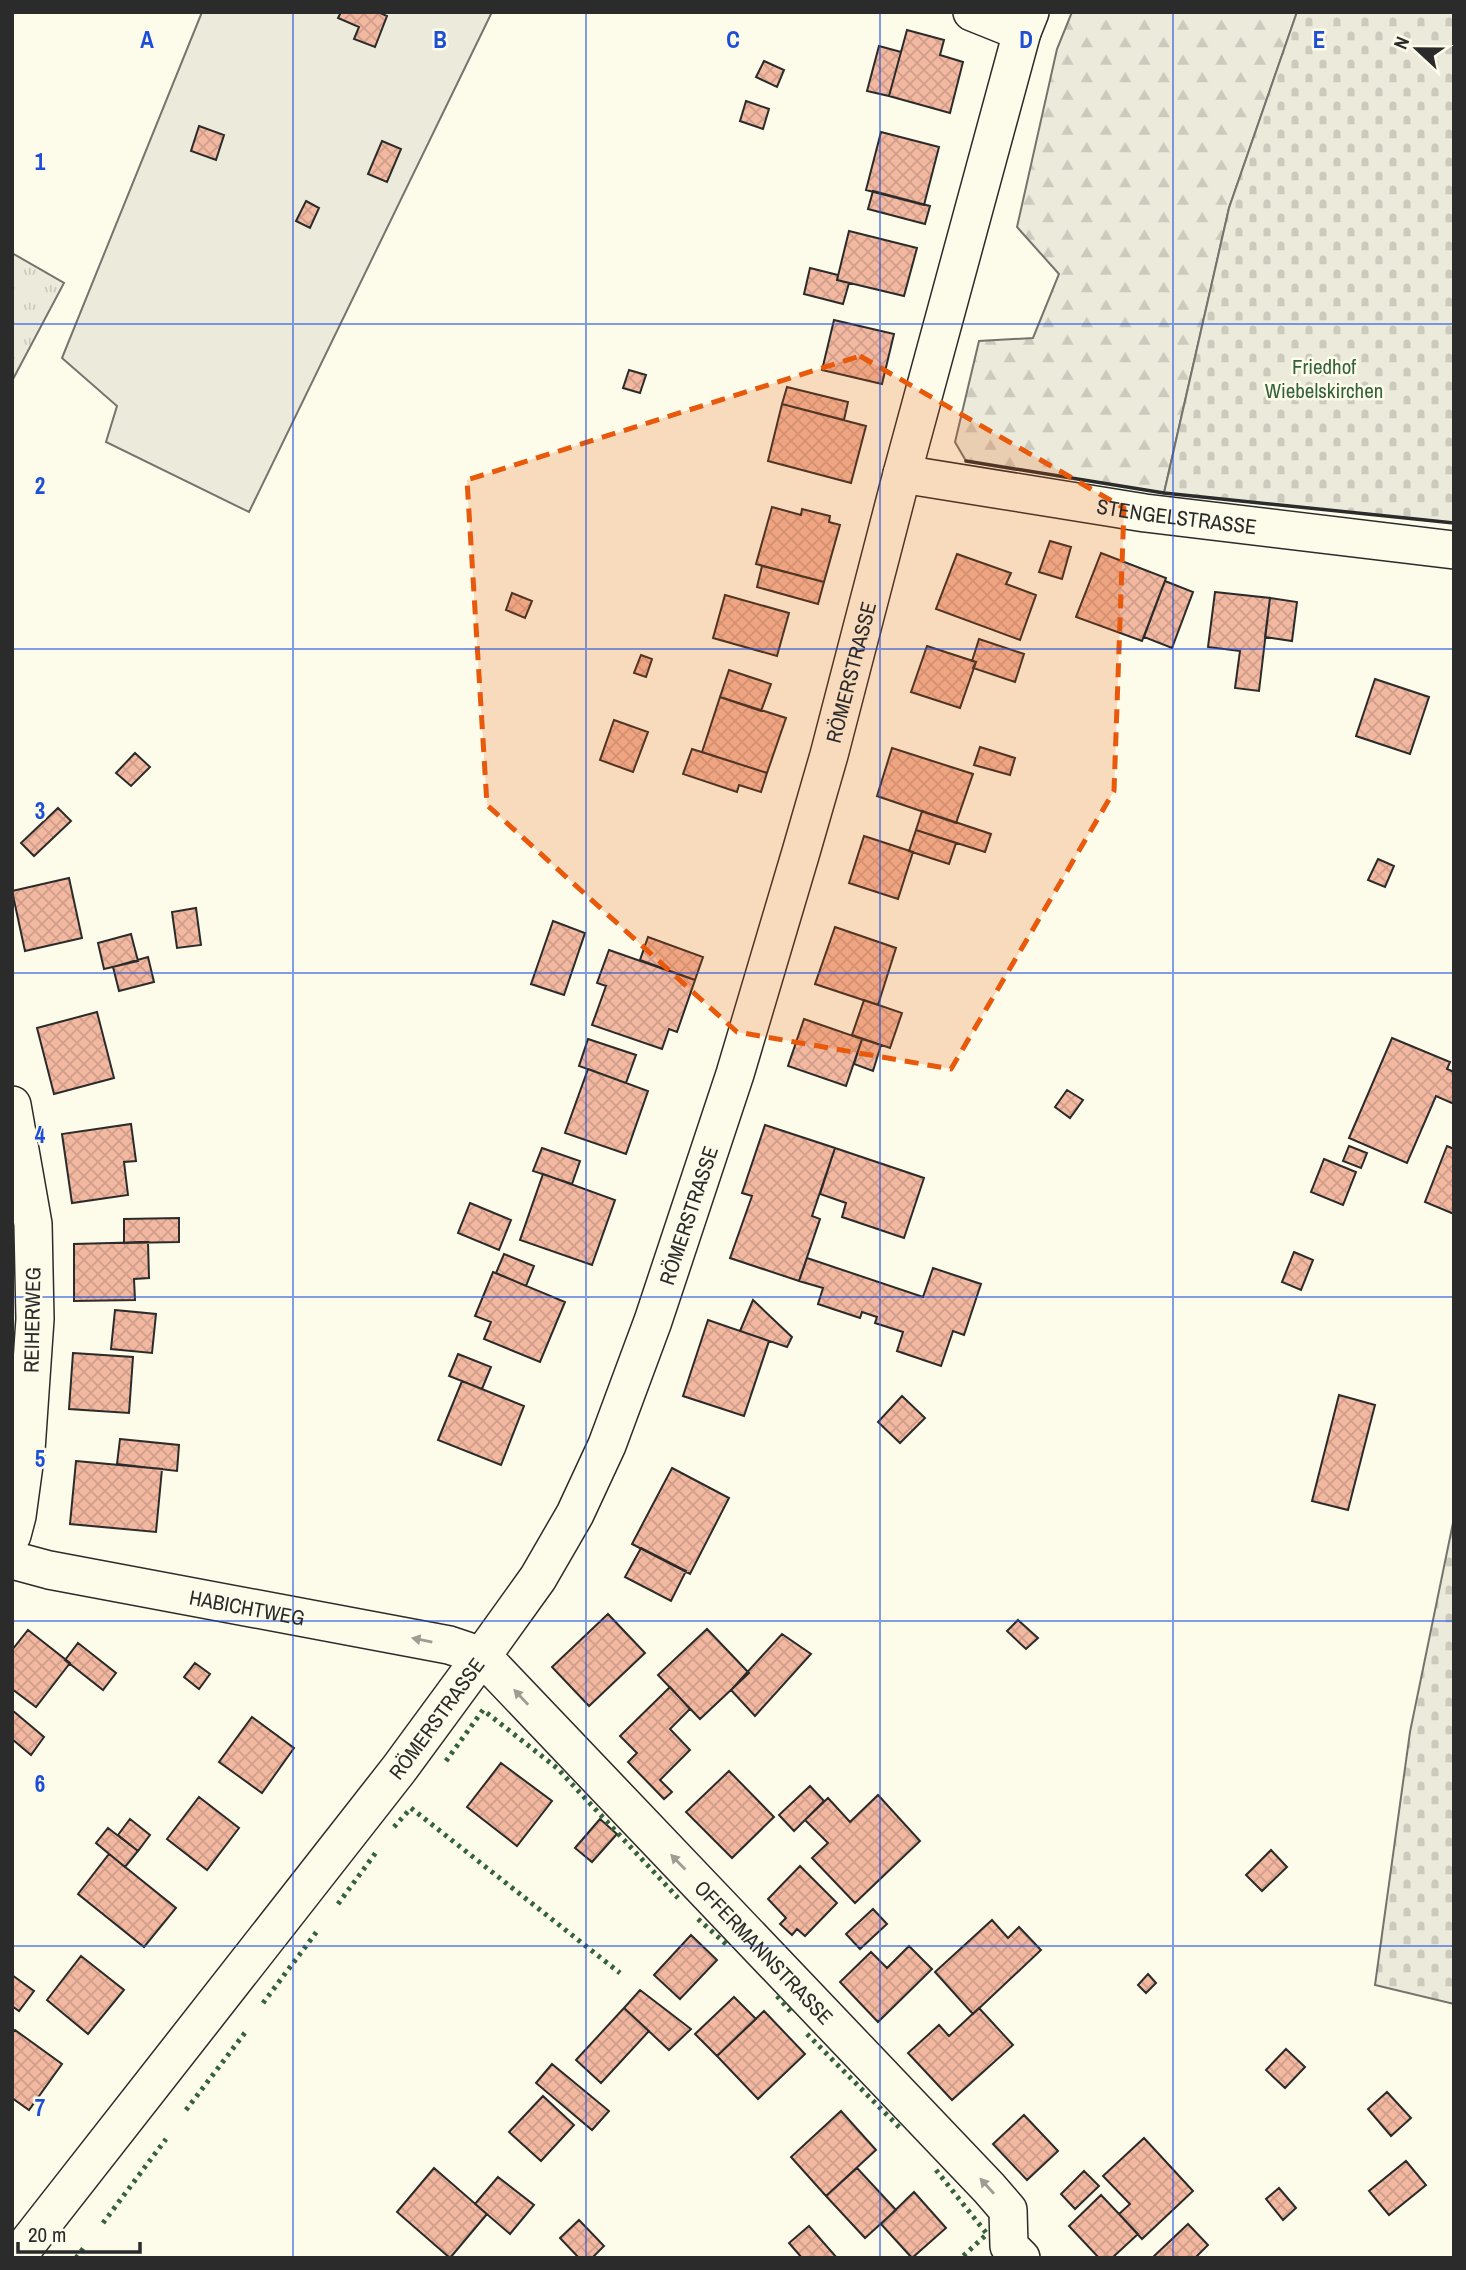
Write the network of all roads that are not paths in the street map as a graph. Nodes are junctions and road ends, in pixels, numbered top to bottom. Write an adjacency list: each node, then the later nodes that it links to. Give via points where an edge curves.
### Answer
1 (972, 12): 2 (street)
2 (1026, 22): 3 (street, RÖMERSTRASSE)
3 (902, 474): 4 (street, STENGELSTRASSE, via 1145,513); 8 (street, RÖMERSTRASSE, via 778,931 653,1321 607,1445 575,1514 538,1578)
4 (1454, 550)
5 (12, 1105): 6 (street, REIHERWEG, via 33,1224 35,1319 26,1450)
6 (12, 1535)
7 (12, 1560): 8 (street, HABICHTWEG, one-way to 7, via 449,1645)
8 (482, 1656): 9 (street, OFFERMANNSTRASSE, one-way to 8, via 1009,2210); 10 (street, RÖMERSTRASSE, via 399,1769)
9 (1009, 2254)
10 (16, 2258)

